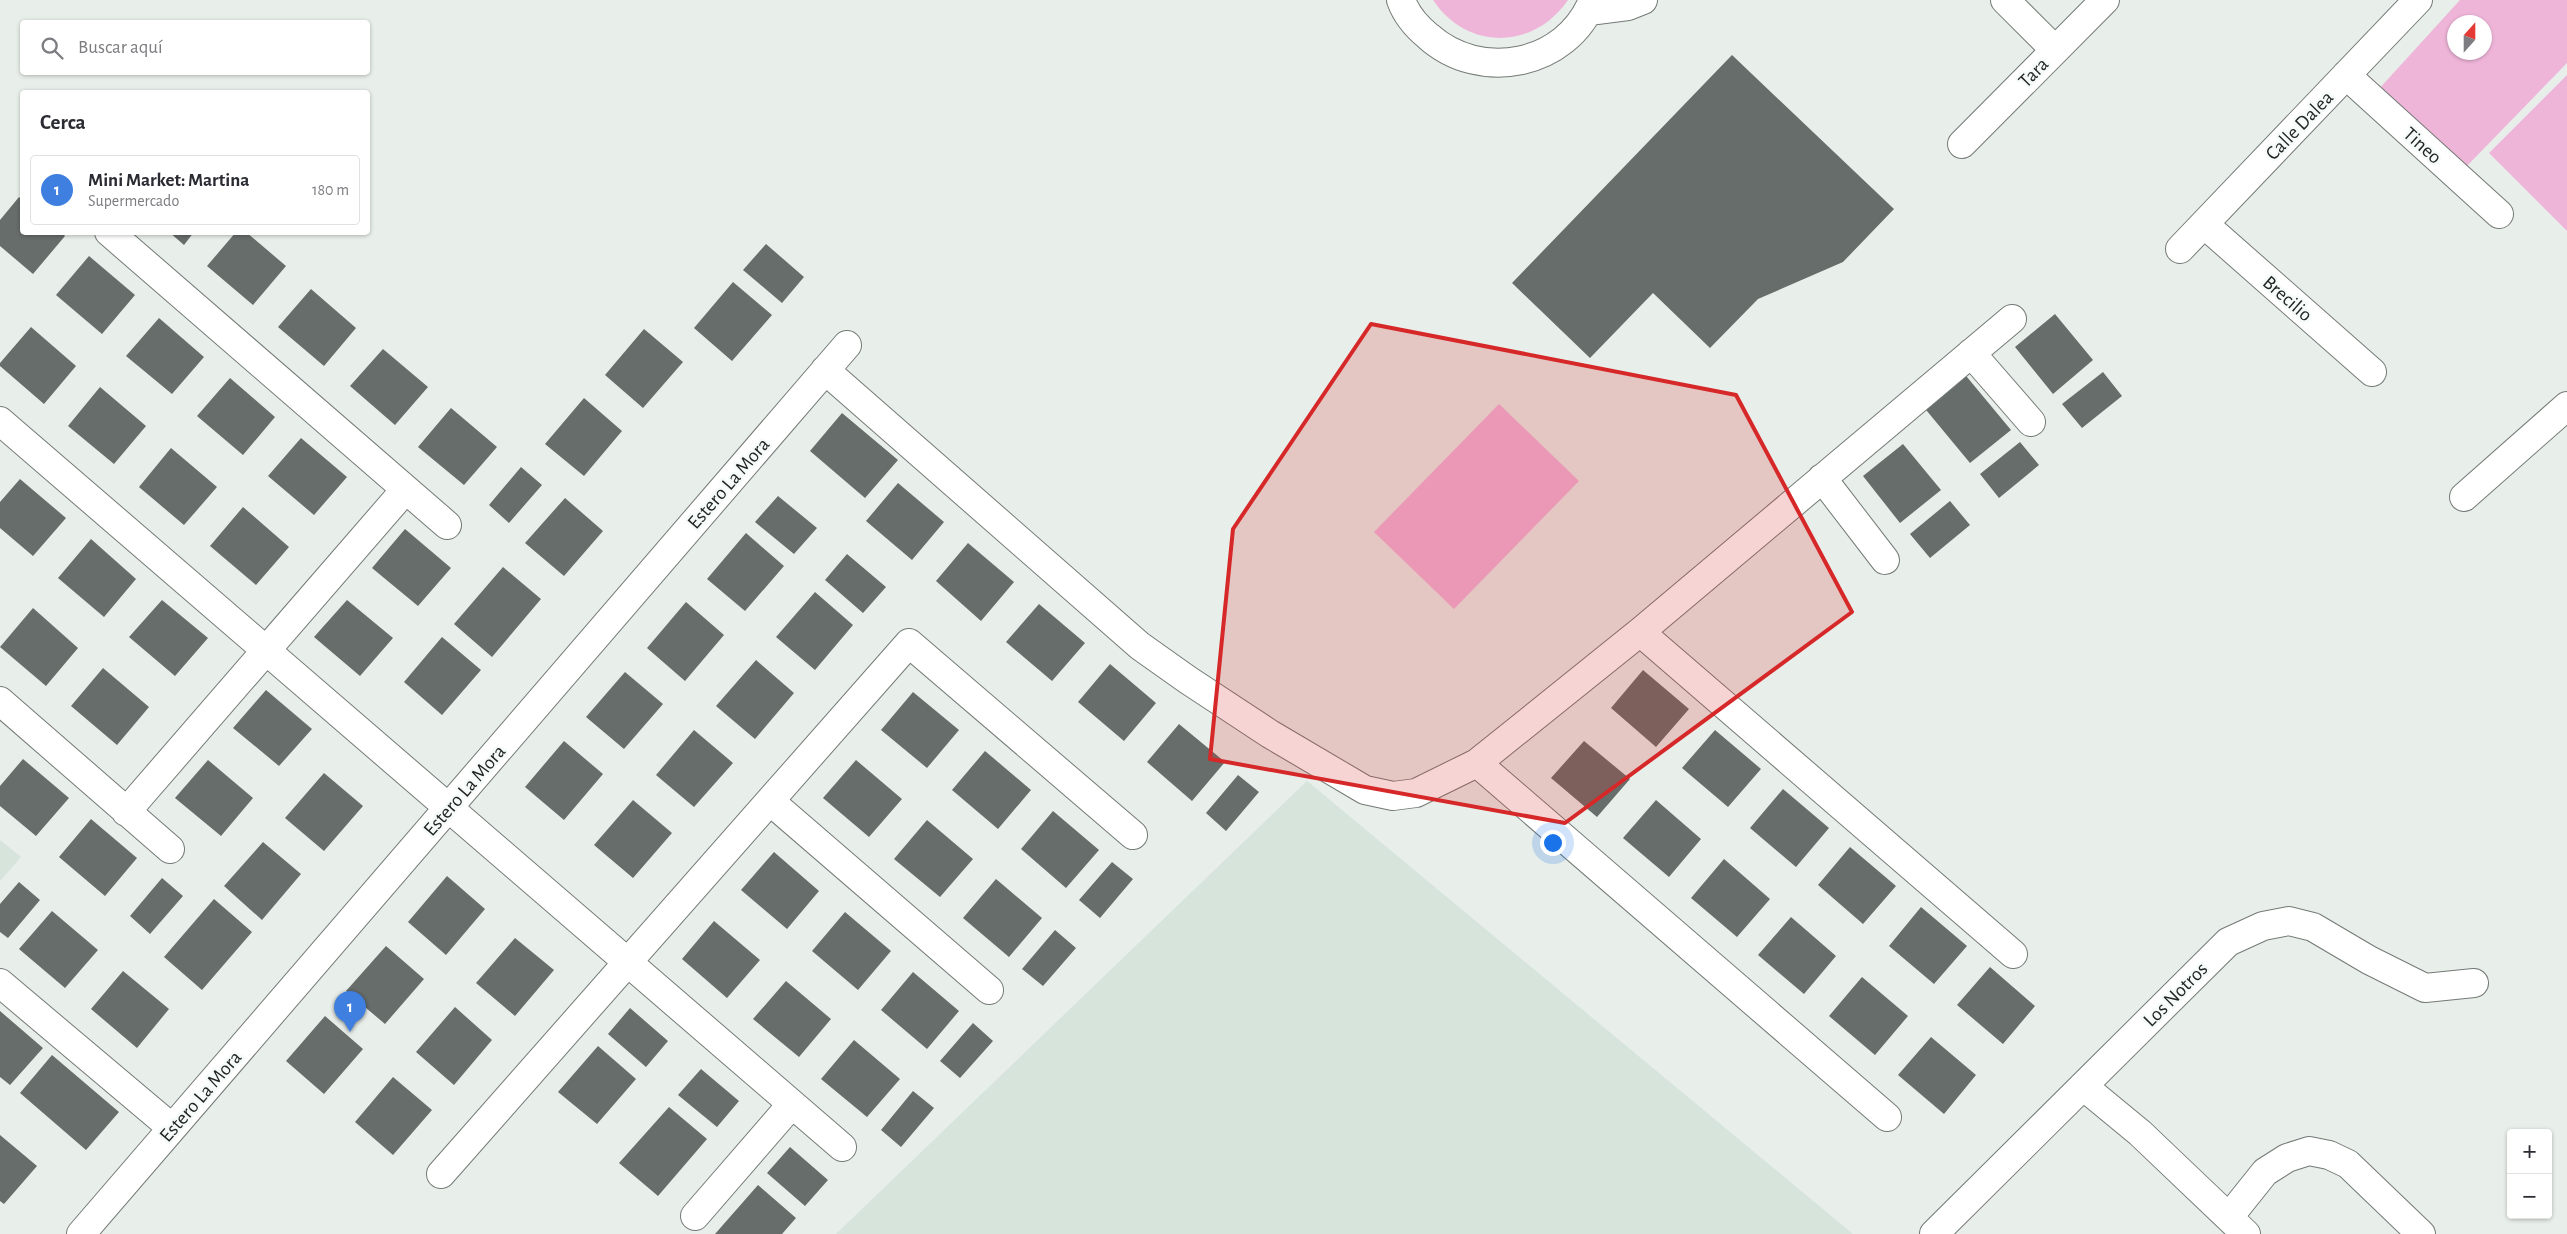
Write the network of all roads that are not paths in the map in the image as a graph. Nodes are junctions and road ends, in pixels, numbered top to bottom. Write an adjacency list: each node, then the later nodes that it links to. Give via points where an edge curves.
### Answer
1 (1401, 0): 6 (street, via 1418,28 1440,47 1466,58 1494,64 1522,61 1548,50 1571,34)
2 (1643, 0): 6 (street, via 1628,6)
3 (2005, 0): 7 (street)
4 (2104, 0): 7 (street, Tara)
5 (2418, 0): 8 (street, Calle Dalea)
6 (1591, 5)
7 (2055, 50): 9 (street, Tara)
8 (2346, 75): 10 (street, Tineo); 11 (street, Calle Dalea)
9 (1962, 144)
10 (2499, 214)
11 (2204, 224): 13 (street, Calle Dalea); 18 (street, Brecilio)
12 (112, 235): 23 (street)
13 (2180, 249)
14 (2012, 318): 16 (street)
15 (846, 345): 17 (street, Estero La Mora)
16 (1971, 352): 21 (street); 22 (street)
17 (825, 370): 30 (street, via 1121,630 1188,680 1270,734 1365,790 1393,796 1416,793); 32 (street, Estero La Mora)
18 (2372, 372)
19 (2567, 406): 24 (street)
20 (0, 421): 28 (street)
21 (2031, 422)
22 (1822, 478): 26 (street); 27 (street)
23 (405, 490): 25 (street); 28 (street)
24 (2464, 497)
25 (447, 525)
26 (1885, 560)
27 (1640, 632): 30 (street); 36 (street)
28 (266, 651): 32 (street); 33 (street)
29 (0, 701): 33 (street)
30 (1477, 763): 43 (street)
31 (770, 801): 34 (street, via 909,643); 37 (street); 40 (street)
32 (448, 808): 37 (street); 44 (street, Estero La Mora)
33 (126, 812): 35 (street)
34 (1133, 835)
35 (170, 849)
36 (2013, 954)
37 (628, 962): 42 (street); 46 (street)
38 (0, 983): 44 (street)
39 (2474, 983): 41 (street, Los Notros, via 2425,988 2313,927 2289,921 2263,926 2228,942)
40 (989, 990)
41 (2083, 1086): 48 (street, via 2140,1133); 50 (street, Los Notros)
42 (792, 1104): 45 (street); 47 (street)
43 (1887, 1117)
44 (172, 1128): 49 (street, Estero La Mora)
45 (842, 1147)
46 (441, 1174)
47 (695, 1216)
48 (2237, 1226): 51 (street, via 2265,1172 2287,1158 2309,1151 2329,1155 2348,1164)
49 (81, 1234)
50 (1934, 1234)
51 (2421, 1234)

